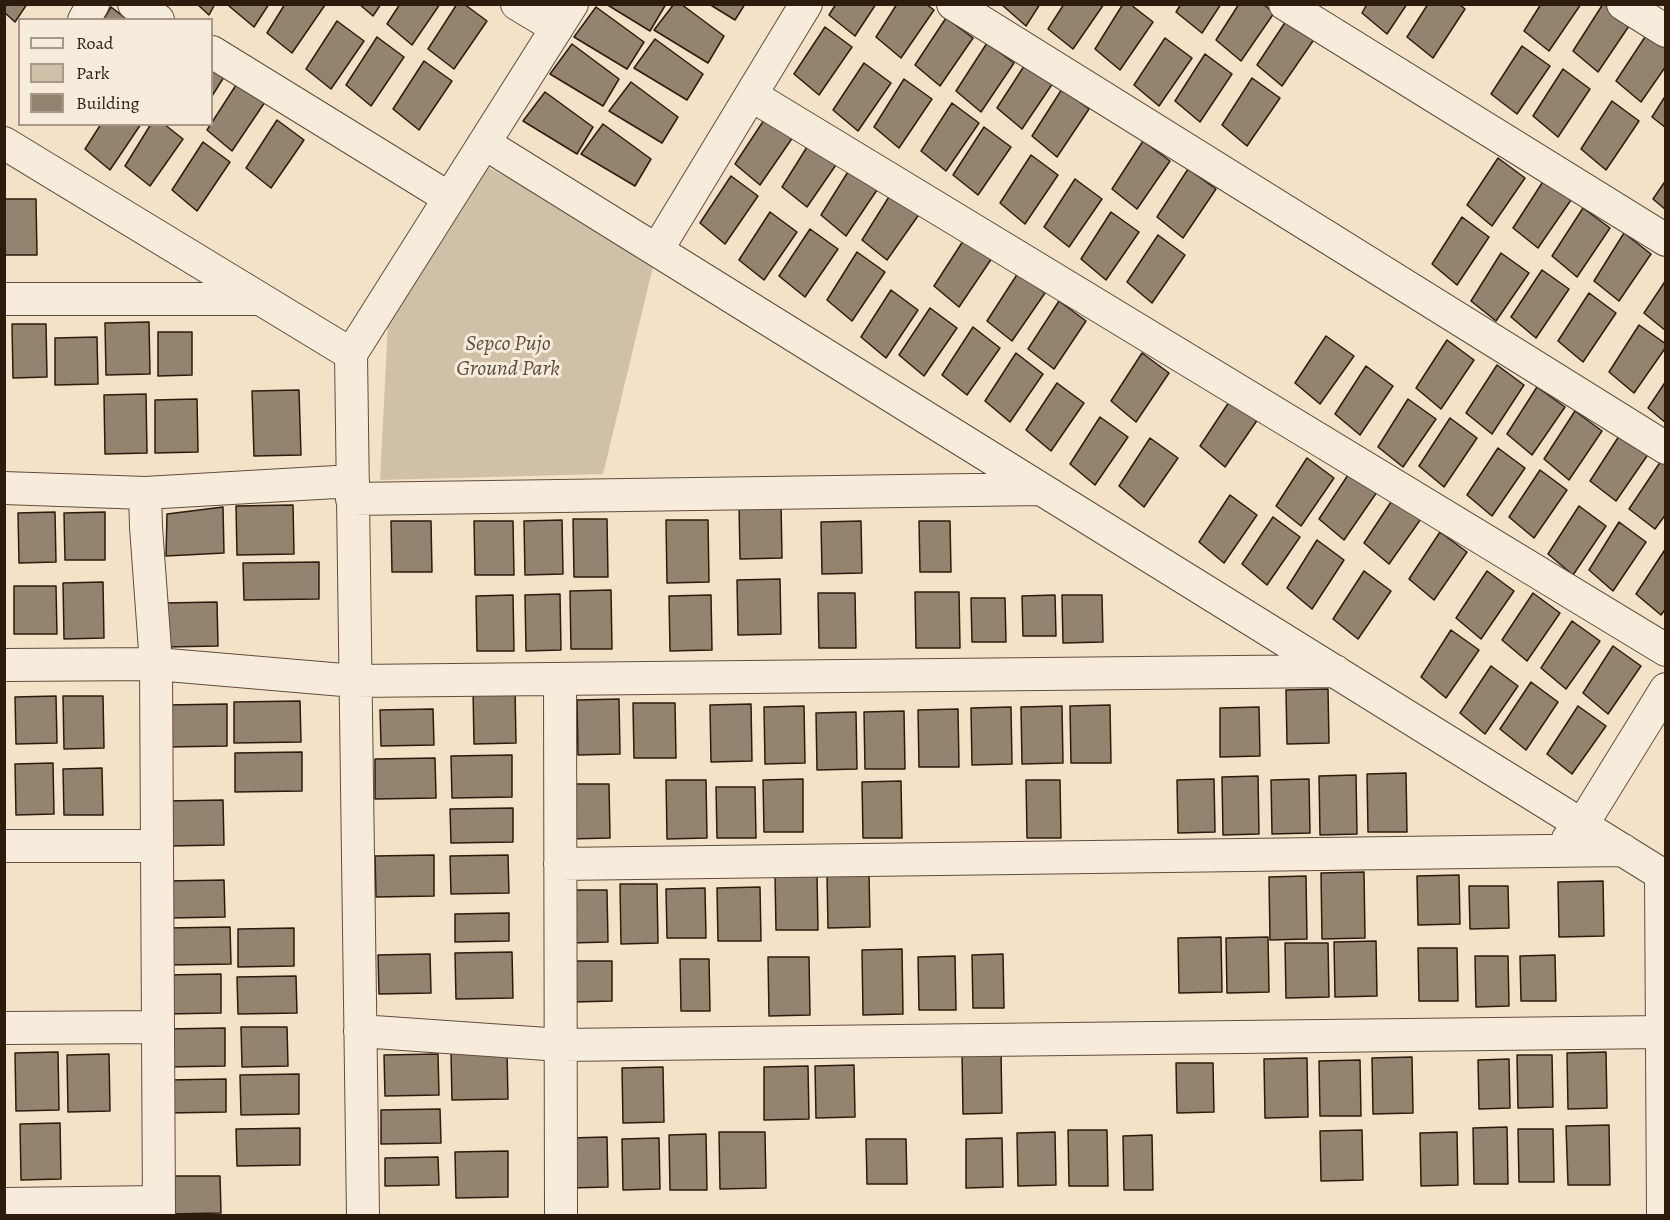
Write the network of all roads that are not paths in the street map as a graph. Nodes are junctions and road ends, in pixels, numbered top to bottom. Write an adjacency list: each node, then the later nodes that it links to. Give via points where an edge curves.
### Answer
1 (93, 4): 9 (street)
2 (134, 4): 10 (street)
3 (517, 4): 8 (street)
4 (806, 4): 13 (street)
5 (953, 4): 22 (street)
6 (1285, 4): 17 (street)
7 (1623, 4): 11 (street)
8 (564, 16): 15 (street)
9 (85, 18)
10 (155, 18)
11 (1665, 31)
12 (213, 53): 16 (street)
13 (751, 95): 18 (street); 27 (street)
14 (10, 136): 20 (street)
15 (484, 143): 16 (street); 18 (street)
16 (450, 198): 21 (street)
17 (1665, 240)
18 (657, 250): 24 (street)
19 (4, 299): 20 (street)
20 (260, 299): 21 (street)
21 (351, 354): 25 (street)
22 (1665, 448)
23 (4, 488): 26 (street)
24 (1041, 489): 25 (street); 30 (street)
25 (352, 490): 26 (street); 32 (street)
26 (145, 493): 28 (street)
27 (1665, 650)
28 (156, 664): 29 (street); 32 (street); 36 (street)
29 (4, 665)
30 (1335, 671): 31 (street); 34 (street)
31 (560, 679): 32 (street); 39 (street)
32 (355, 681): 43 (street)
33 (1665, 689): 34 (street)
34 (1582, 825): 37 (street); 38 (street)
35 (4, 846): 36 (street)
36 (157, 846): 41 (street)
37 (1623, 850): 38 (street); 40 (street)
38 (1555, 851): 39 (street)
39 (560, 864): 45 (street)
40 (1663, 874): 44 (street)
41 (158, 1027): 42 (street); 47 (street)
42 (4, 1028)
43 (360, 1031): 45 (street); 48 (street)
44 (1662, 1032): 45 (street); 50 (street)
45 (561, 1045): 49 (street)
46 (4, 1204): 47 (street)
47 (159, 1209)
48 (363, 1215)
49 (561, 1215)
50 (1663, 1215)

